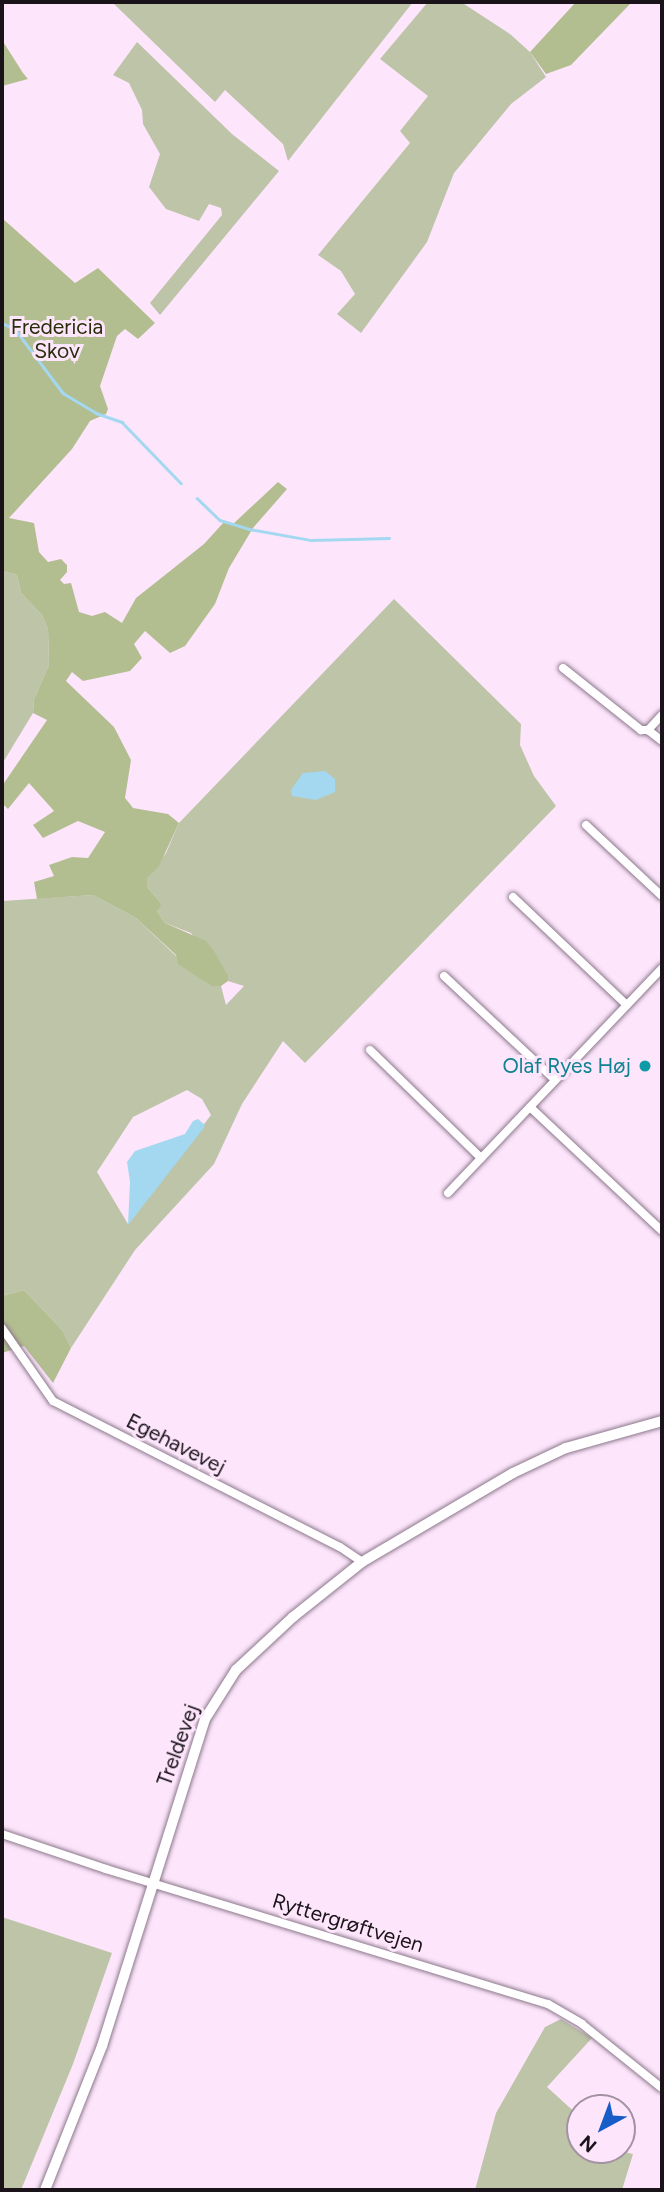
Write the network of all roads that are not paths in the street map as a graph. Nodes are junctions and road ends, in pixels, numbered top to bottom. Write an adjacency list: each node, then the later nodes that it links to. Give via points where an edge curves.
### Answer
1 (563, 668): 3 (street, via 641,730)
2 (662, 715): 3 (street)
3 (648, 730): 4 (street)
4 (662, 741)
5 (586, 825): 7 (street)
6 (513, 897): 10 (street)
7 (662, 897)
8 (662, 968): 10 (street)
9 (444, 976): 12 (street)
10 (627, 1005): 12 (street)
11 (370, 1050): 14 (street)
12 (555, 1080): 13 (street)
13 (530, 1107): 14 (street); 16 (street)
14 (481, 1158): 15 (street)
15 (448, 1193)
16 (662, 1231)
17 (2, 1328): 19 (street, Egehavevej, via 53,1401)
18 (662, 1421): 19 (street, Treldevej, via 566,1448 537,1461)
19 (362, 1562): 21 (street, Treldevej, via 252,1653 219,1693 201,1728)
20 (2, 1834): 21 (street, Ryttergrøftvejen)
21 (154, 1882): 22 (street, Ryttergrøftvejen, via 548,2004 582,2024); 23 (street, Treldevej, via 98,2059)
22 (662, 2088)
23 (45, 2190)

